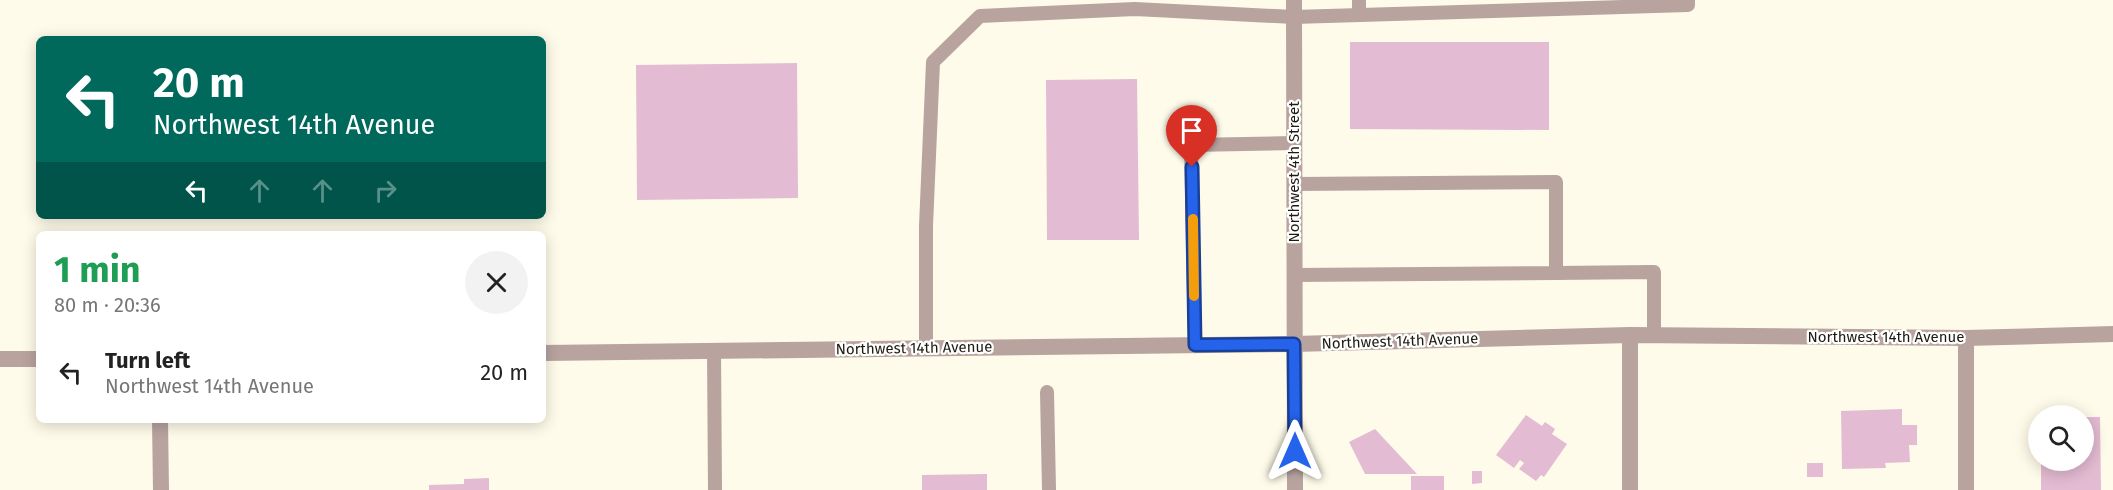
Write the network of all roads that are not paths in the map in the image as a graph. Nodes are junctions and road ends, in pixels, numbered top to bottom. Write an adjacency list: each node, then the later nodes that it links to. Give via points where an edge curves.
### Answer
1 (1294, 0): 5 (street, Northwest 4th Street)
2 (1359, 0): 4 (lane)
3 (1688, 0): 4 (lane, via 1688,5)
4 (1359, 15): 5 (lane)
5 (1294, 17): 6 (street, Northwest 4th Street); 16 (lane, via 1135,9 980,16 933,62)
6 (1294, 143): 7 (street, Northwest 4th Street); 15 (lane, via 1191,145)
7 (1294, 184): 8 (lane, via 1556,182); 9 (street, Northwest 4th Street)
8 (1556, 273): 9 (lane); 12 (lane, via 1654,272)
9 (1294, 275): 14 (street, Northwest 4th Street)
10 (2113, 334): 13 (street, Northwest 14th Avenue)
11 (1630, 335): 12 (street, Northwest 14th Avenue); 14 (street, Northwest 14th Avenue); 27 (street)
12 (1654, 335): 13 (street, Northwest 14th Avenue)
13 (1966, 338): 28 (street)
14 (1294, 344): 15 (street, Northwest 14th Avenue); 26 (street, Northwest 4th Street)
15 (1195, 345): 16 (street, Northwest 14th Avenue)
16 (926, 348): 17 (street, Northwest 14th Avenue)
17 (714, 350): 18 (street, Northwest 14th Avenue); 24 (lane)
18 (546, 353)
19 (0, 359): 20 (street)
20 (36, 359)
21 (1047, 392): 25 (lane)
22 (160, 423): 23 (street)
23 (161, 490)
24 (715, 490)
25 (1049, 490)
26 (1295, 490)
27 (1630, 490)
28 (1966, 490)

